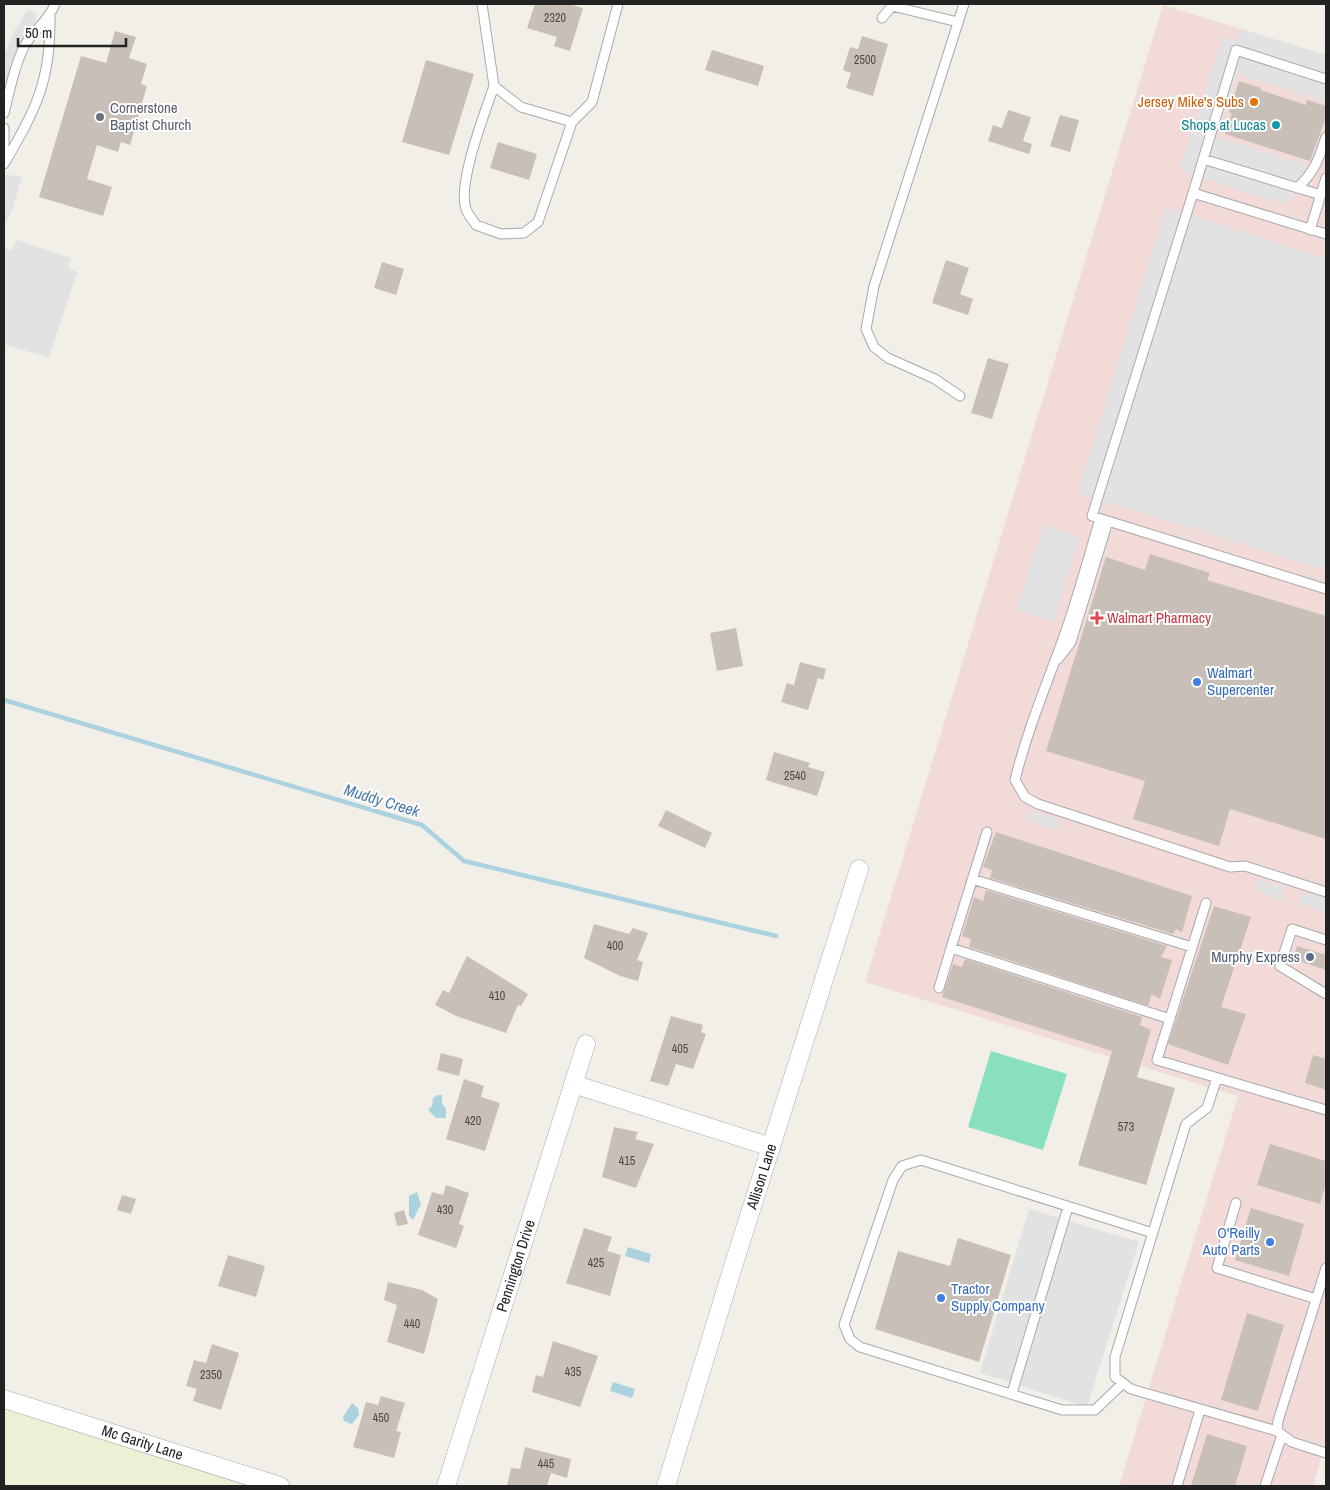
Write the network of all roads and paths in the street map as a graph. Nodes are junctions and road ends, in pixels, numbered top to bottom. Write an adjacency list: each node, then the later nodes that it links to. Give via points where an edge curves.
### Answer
1 (55, 4): 5 (lane)
2 (482, 4): 9 (lane)
3 (618, 4): 11 (lane, via 592,102)
4 (964, 4): 7 (lane)
5 (50, 16): 10 (lane, via 26,42); 15 (lane, via 50,49 42,91)
6 (882, 18): 7 (lane, via 892,6)
7 (958, 22): 22 (lane, via 874,286 866,329 874,348 888,358)
8 (1326, 79): 14 (lane, via 1236,50)
9 (494, 86): 11 (lane, via 521,107); 11 (lane, via 472,147 466,186 466,208 476,226 501,234 524,233 538,222)
10 (4, 114)
11 (572, 122)
12 (4, 128): 15 (lane)
13 (1326, 137): 17 (lane, via 1317,165)
14 (1203, 159): 17 (lane); 18 (lane)
15 (4, 164)
16 (1326, 178): 19 (lane)
17 (1297, 188): 19 (lane)
18 (1192, 193): 20 (lane); 23 (lane, via 1092,516)
19 (1321, 195): 20 (lane)
20 (1310, 230): 21 (lane)
21 (1326, 234)
22 (960, 396)
23 (1104, 520): 24 (lane); 28 (lane, via 1071,642 1051,666 1015,780 1024,797 1230,867 1245,866)
24 (1326, 589)
25 (987, 832): 27 (lane)
26 (859, 869): 40 (street, Allison Lane)
27 (972, 879): 31 (lane); 32 (lane)
28 (1326, 892)
29 (1206, 904): 31 (lane)
30 (1326, 940): 34 (lane, via 1292,929 1280,966)
31 (1192, 947): 35 (lane)
32 (951, 948): 33 (lane); 35 (lane)
33 (938, 988)
34 (1326, 994)
35 (1170, 1019): 37 (lane, via 1157,1060)
36 (586, 1044): 38 (street, Pennington Drive)
37 (1217, 1078): 39 (lane); 43 (lane, via 1207,1108 1186,1124)
38 (574, 1084): 40 (street); 53 (street, Pennington Drive)
39 (1326, 1110)
40 (771, 1147): 54 (street, Allison Lane)
41 (1236, 1203): 45 (lane, via 1217,1268)
42 (1068, 1207): 43 (lane); 47 (lane); 47 (lane, via 921,1160 902,1166 893,1180 844,1326 850,1339 860,1347)
43 (1153, 1233): 46 (lane, via 1114,1357 1115,1377)
44 (1326, 1268): 45 (lane)
45 (1316, 1299): 50 (lane, via 1278,1421)
46 (1124, 1383): 47 (lane, via 1096,1410 1062,1410); 49 (lane, via 1131,1389)
47 (1012, 1393)
48 (4, 1399): 52 (street, Mc Garity Lane)
49 (1200, 1410): 50 (lane); 55 (lane)
50 (1279, 1433): 51 (lane, via 1292,1442); 56 (lane)
51 (1326, 1453)
52 (280, 1486)
53 (446, 1486)
54 (666, 1486)
55 (1177, 1486)
56 (1265, 1486)

